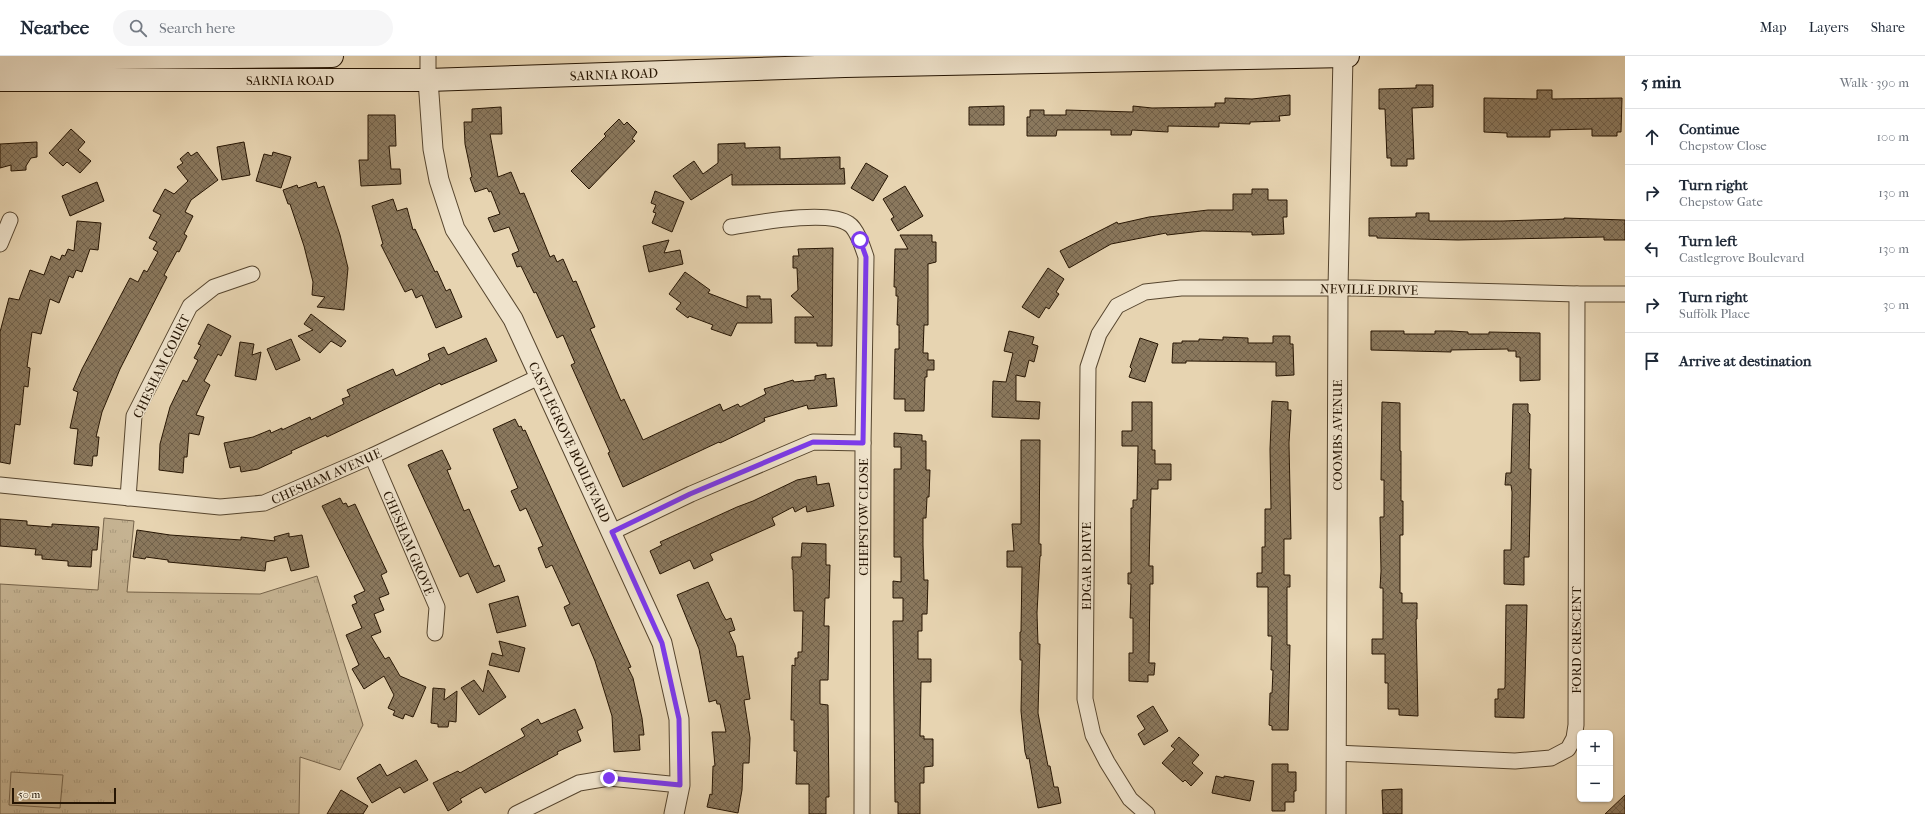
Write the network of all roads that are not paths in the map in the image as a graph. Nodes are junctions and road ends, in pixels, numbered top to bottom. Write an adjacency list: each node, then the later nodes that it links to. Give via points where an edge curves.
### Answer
1 (332, 56): 6 (main road, SARNIA ROAD)
2 (428, 56): 9 (street)
3 (1343, 56): 4 (main road, SARNIA ROAD); 5 (main road, SARNIA ROAD); 14 (street, COOMBS AVENUE)
4 (1348, 56)
5 (1239, 57): 7 (main road, SARNIA ROAD)
6 (0, 59)
7 (845, 61): 9 (main road, SARNIA ROAD)
8 (0, 80): 9 (main road, SARNIA ROAD)
9 (428, 80): 18 (street, CASTLEGROVE BOULEVARD, via 438,180 455,230 513,319)
10 (10, 220): 12 (street)
11 (731, 227): 19 (street, CHEPSTOW CLOSE, via 769,221 828,217 850,224 860,240 866,257)
12 (0, 244)
13 (252, 274): 22 (street, CHESHAM COURT, via 214,287 190,306 134,416)
14 (1338, 288): 15 (street, NEVILLE DRIVE); 17 (street, NEVILLE DRIVE, via 1181,288 1145,292); 25 (street, COOMBS AVENUE)
15 (1577, 294): 16 (street, NEVILLE DRIVE); 25 (street, FORD CRESCENT, via 1574,738 1568,749 1551,758 1515,761)
16 (1625, 294)
17 (1117, 306): 30 (street, EDGAR DRIVE, via 1099,334 1088,368 1085,699 1093,734 1103,755 1130,799)
18 (541, 376): 20 (street, CHESHAM AVENUE); 23 (street, CASTLEGROVE BOULEVARD)
19 (863, 443): 23 (street, via 813,442 690,494); 29 (street, CHEPSTOW CLOSE)
20 (372, 456): 22 (street, CHESHAM AVENUE, via 264,503 220,507); 24 (street, CHESHAM GROVE, via 437,607)
21 (0, 485): 22 (street, CHESHAM AVENUE)
22 (128, 498)
23 (612, 532): 26 (street, CASTLEGROVE BOULEVARD, via 662,643 679,719)
24 (434, 633)
25 (1335, 753): 31 (street, COOMBS AVENUE)
26 (680, 785): 27 (street, via 609,778 578,783); 28 (street, CASTLEGROVE BOULEVARD)
27 (516, 814)
28 (674, 814)
29 (862, 814)
30 (1146, 814)
31 (1336, 814)

